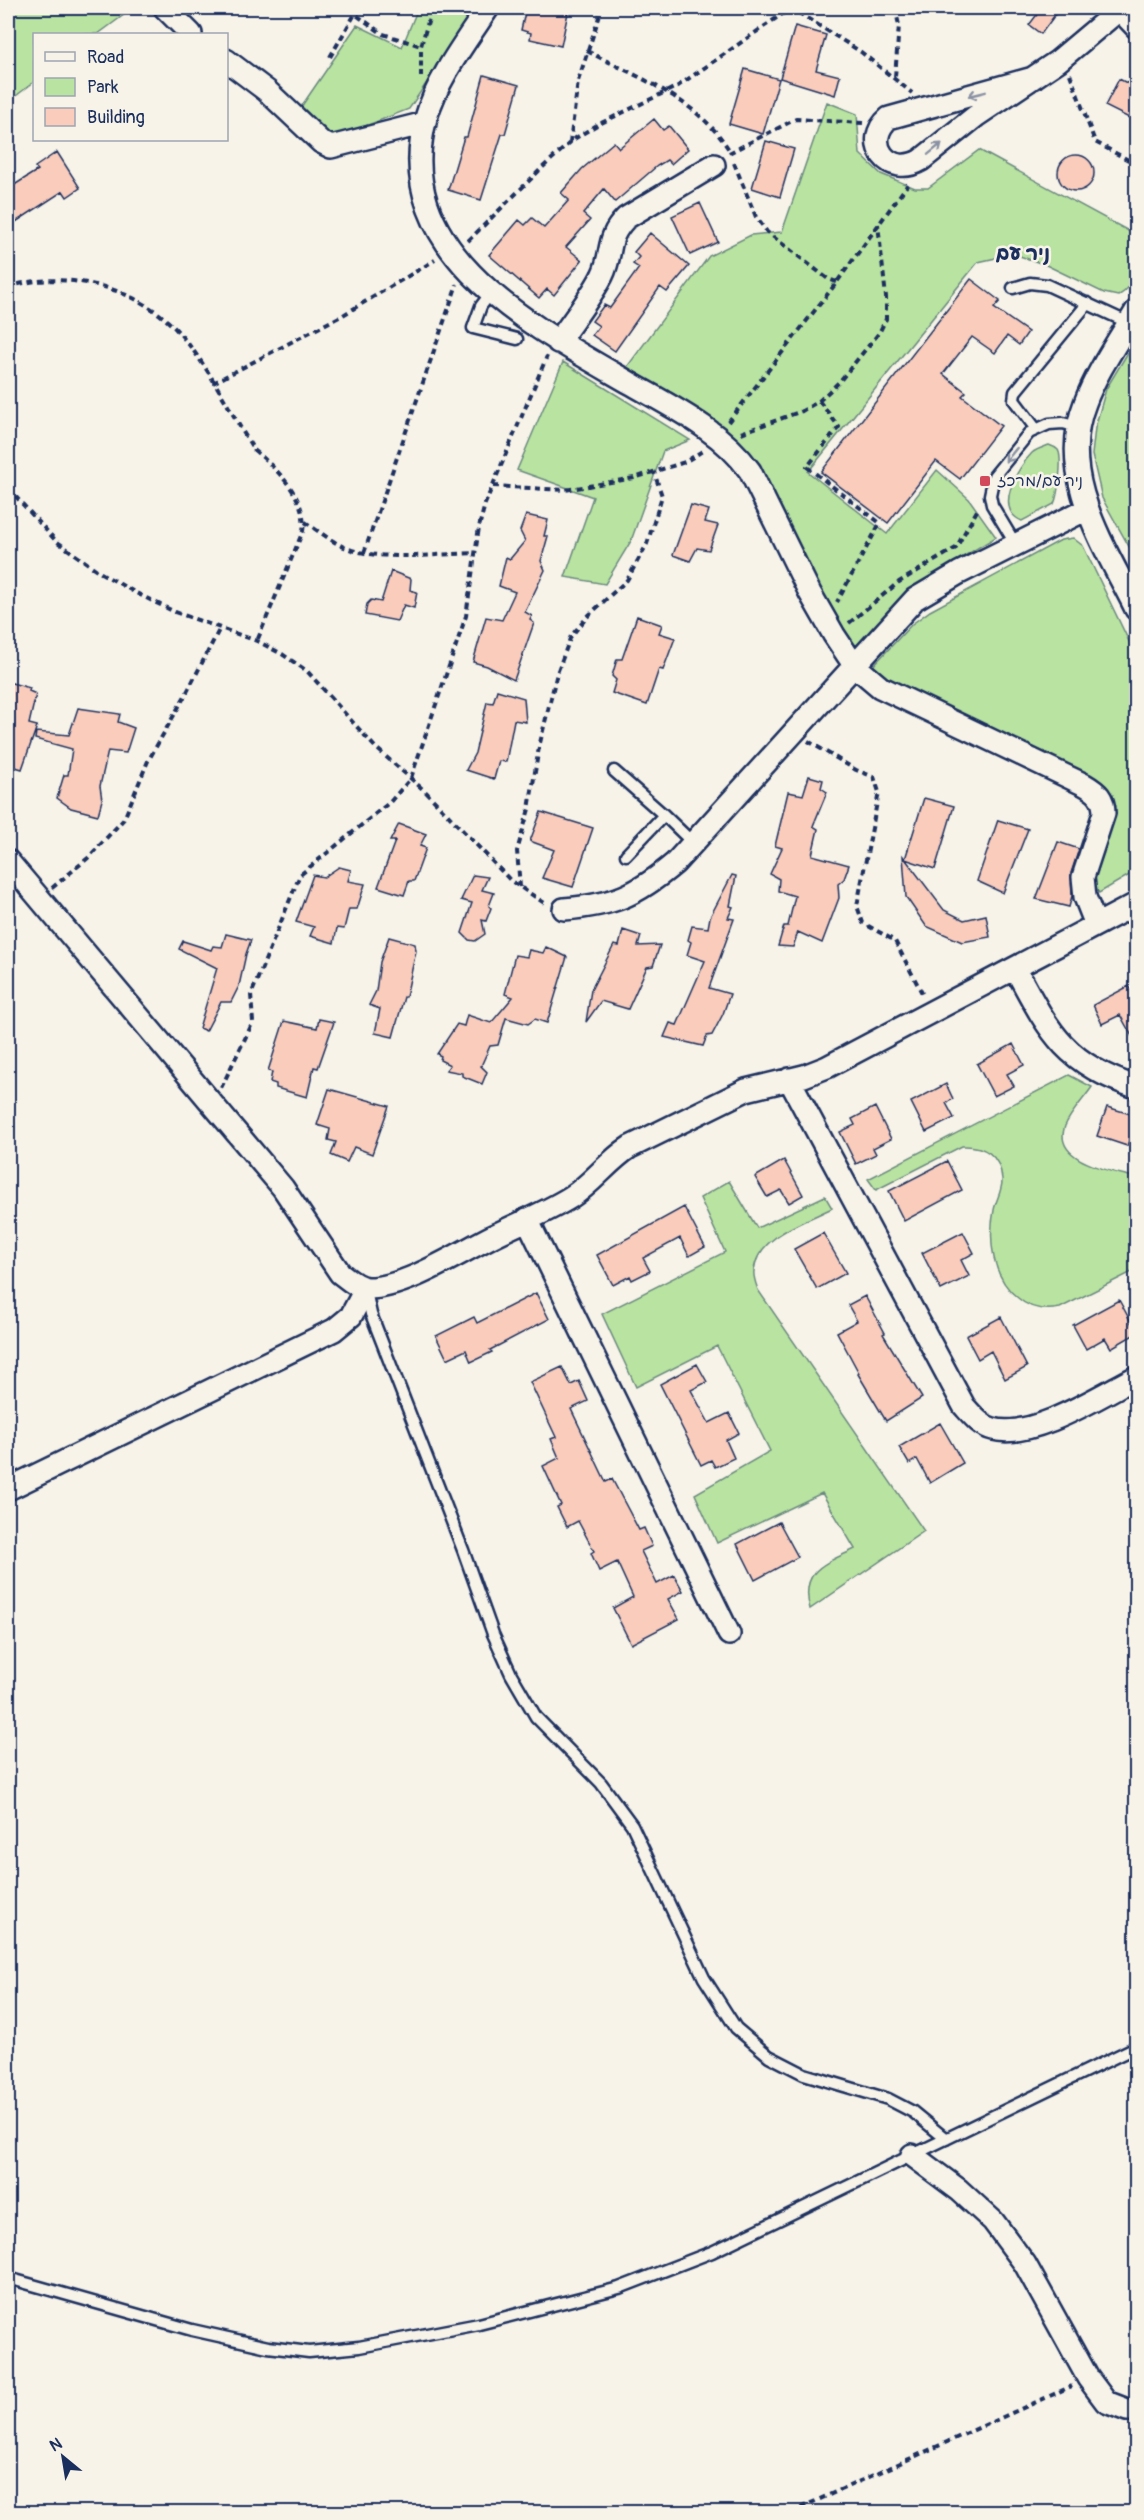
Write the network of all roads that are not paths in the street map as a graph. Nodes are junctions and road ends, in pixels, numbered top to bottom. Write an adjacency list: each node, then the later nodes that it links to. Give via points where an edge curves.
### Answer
1 (165, 8): 5 (street)
2 (488, 8): 8 (street, via 442,82)
3 (1119, 8): 4 (street); 7 (street)
4 (1137, 27)
5 (190, 33)
6 (228, 62): 8 (street, via 330,147)
7 (1033, 78): 7 (street, one-way to 7, via 889,118 882,124 878,140 885,158 901,166 913,165)
8 (429, 113): 11 (street, via 420,164 424,198 458,258)
9 (714, 165): 15 (street, via 626,218 615,229 601,277)
10 (1013, 288): 12 (lane, via 1030,283 1047,285)
11 (491, 293): 14 (lane, via 473,328); 15 (street)
12 (1088, 303): 13 (lane); 17 (lane, via 1015,392 1014,400)
13 (1133, 317): 16 (street, via 1085,402)
14 (517, 339)
15 (556, 340): 21 (street, via 673,407 739,455 796,567)
16 (1078, 427): 17 (lane, via 1063,423); 18 (street, via 1076,466)
17 (1036, 429): 19 (lane, one-way to 19, via 994,476 991,485 992,505)
18 (1087, 509): 19 (street); 20 (street)
19 (1016, 545): 21 (street, via 915,599)
20 (1137, 609)
21 (854, 665): 24 (street); 29 (street, via 880,687 1085,784 1100,795 1104,813 1083,877 1085,897)
22 (614, 771): 23 (lane)
23 (664, 815): 24 (lane); 25 (lane)
24 (693, 843): 28 (street, via 650,884 626,897)
25 (626, 855)
26 (8, 861): 34 (street, via 283,1188 335,1266 353,1283)
27 (1137, 904): 29 (street)
28 (564, 909)
29 (1096, 925): 30 (street)
30 (1015, 968): 31 (street, via 827,1067); 32 (street, via 1064,1047 1091,1069)
31 (789, 1080): 33 (street, via 746,1090 630,1147 612,1159 588,1185); 35 (street, via 964,1406 981,1424 994,1430 1019,1431 1041,1425)
32 (1137, 1087)
33 (527, 1219): 34 (street, via 398,1283); 37 (street)
34 (366, 1288): 36 (street, via 351,1317 334,1330); 39 (lane, via 370,1314 512,1674 537,1718 601,1783 632,1825 704,1978 736,2028 769,2056 804,2074 888,2098)
35 (1137, 1377)
36 (8, 1489)
37 (729, 1634)
38 (1137, 2047): 39 (lane)
39 (946, 2139): 40 (lane)
40 (912, 2155): 41 (lane, via 712,2252 619,2288 479,2324 359,2347 309,2352 268,2347 192,2330); 42 (street, via 993,2221 1025,2264 1088,2378 1106,2402)
41 (8, 2278)
42 (1137, 2410)

